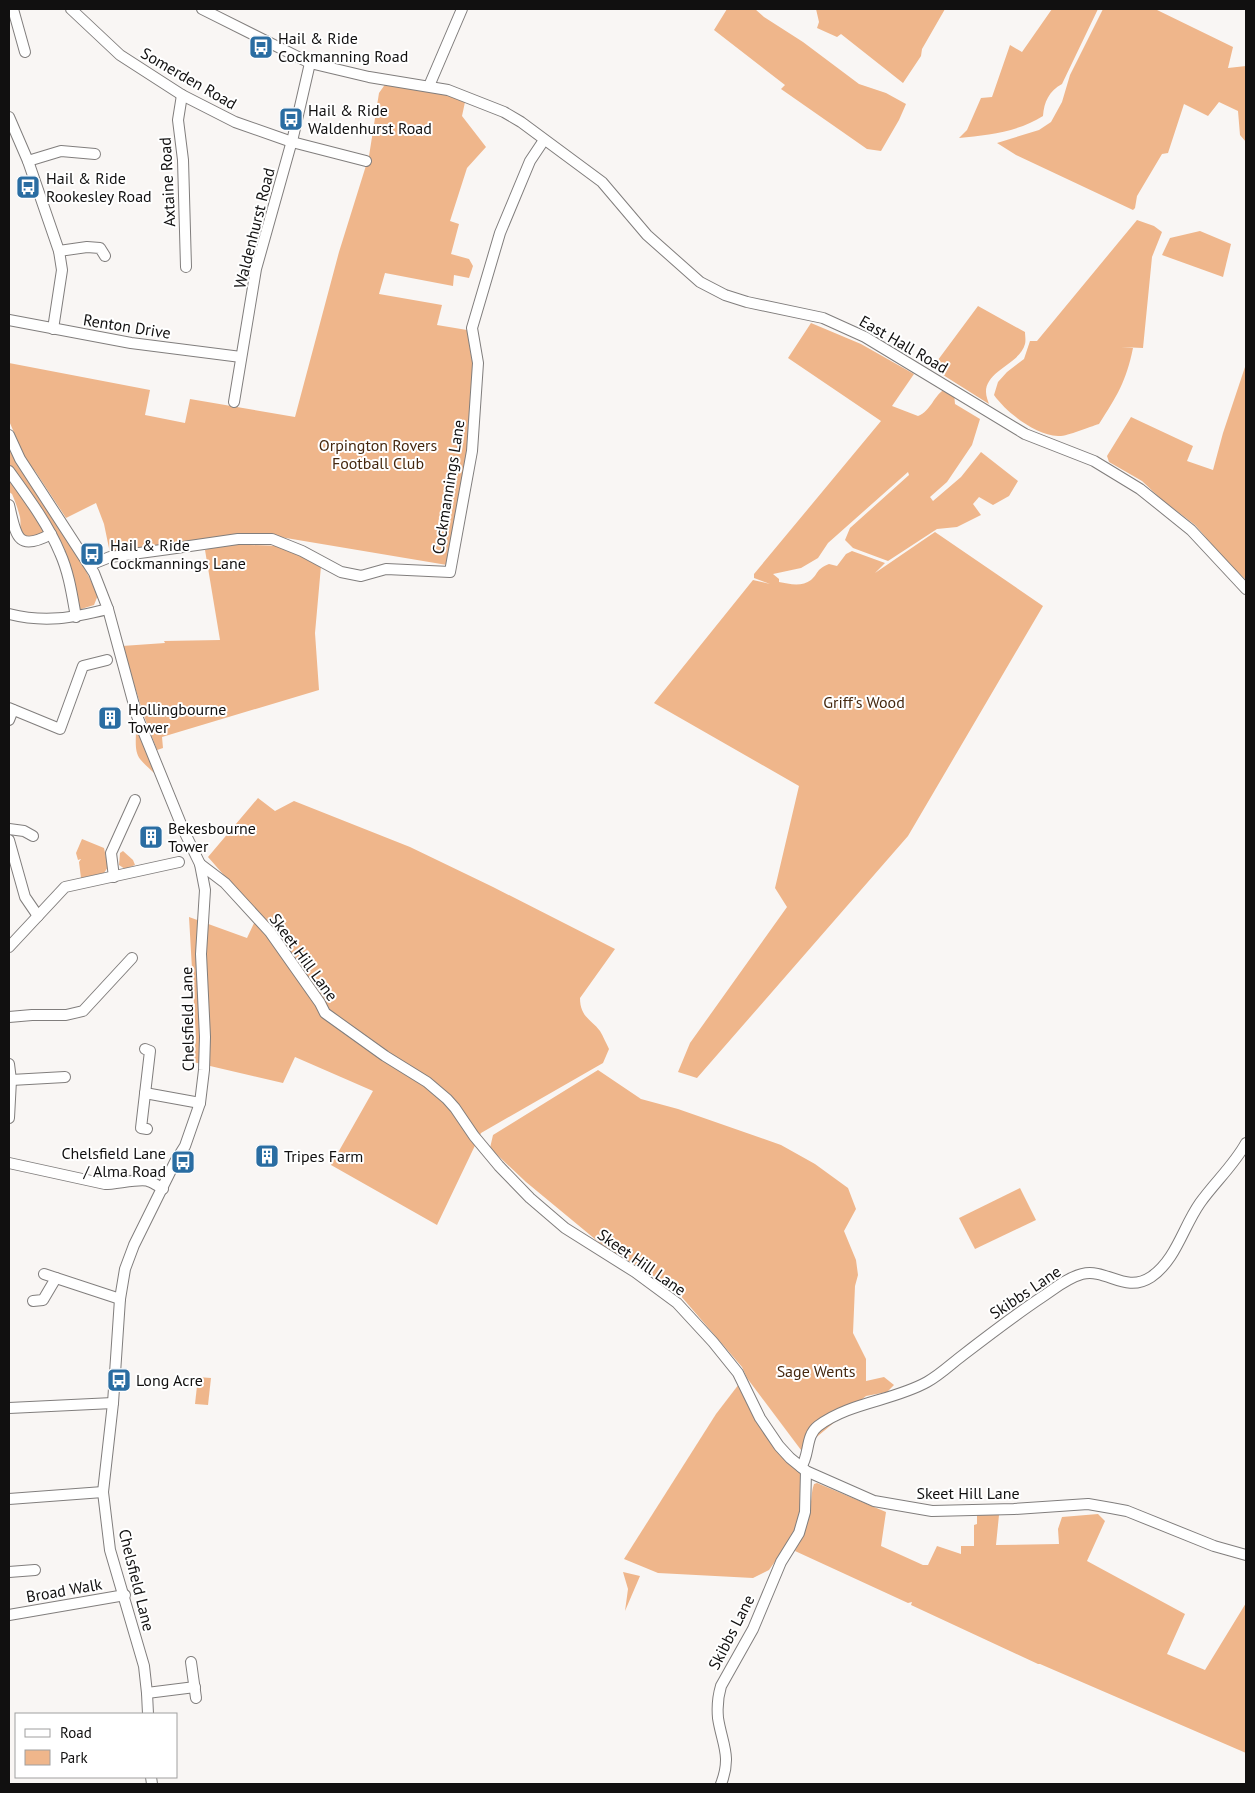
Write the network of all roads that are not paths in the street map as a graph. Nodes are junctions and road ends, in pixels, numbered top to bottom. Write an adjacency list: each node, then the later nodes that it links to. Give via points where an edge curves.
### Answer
1 (13, 9): 5 (street)
2 (71, 9): 8 (street, Somerden Road, via 120,55)
3 (202, 9): 6 (street, East Hall Road)
4 (462, 9): 7 (street)
5 (25, 52)
6 (310, 63): 7 (street, East Hall Road); 11 (street, Waldenhurst Road)
7 (428, 86): 10 (street, East Hall Road, via 448,90 504,112)
8 (182, 95): 11 (street, Somerden Road, via 234,122); 17 (street, Axtaine Road, via 178,120 183,160)
9 (9, 117): 13 (street)
10 (544, 140): 26 (street, Cockmannings Lane, via 530,161 500,233 472,328 478,363 472,450 450,572 386,569 360,576 341,572 272,539 238,539 110,557); 27 (street, East Hall Road, via 602,182 647,235 700,282 747,302 823,318 865,338 1025,434 1094,462 1140,489 1191,530)
11 (292, 142): 14 (street, Somerden Road); 20 (street, Waldenhurst Road, via 256,269)
12 (95, 154): 13 (street, via 62,151)
13 (28, 161): 16 (street)
14 (366, 161)
15 (103, 249): 16 (street, via 87,247)
16 (59, 251): 19 (street, via 62,270)
17 (186, 267)
18 (9, 320): 19 (street, Renton Drive)
19 (53, 329): 20 (street, Renton Drive)
20 (241, 358): 21 (street, Waldenhurst Road)
21 (234, 402)
22 (9, 435): 26 (street, Chelsfield Lane, via 20,459)
23 (9, 471): 25 (street)
24 (9, 505): 25 (street, via 20,539 30,542)
25 (51, 534): 30 (street, via 69,579)
26 (90, 565): 28 (street, Chelsfield Lane)
27 (1246, 589)
28 (108, 609): 30 (street); 39 (street, Chelsfield Lane, via 137,716)
29 (9, 614): 30 (street, via 40,619)
30 (76, 617)
31 (107, 660): 32 (street, via 83,666 60,729)
32 (11, 709): 33 (street)
33 (9, 720)
34 (134, 800): 40 (street, via 111,853)
35 (9, 829): 36 (street)
36 (33, 836)
37 (9, 840): 43 (street, via 25,896)
38 (180, 862): 40 (street)
39 (200, 864): 41 (street, Skeet Hill Lane); 42 (street, Chelsfield Lane)
40 (114, 877): 43 (street, via 65,887)
41 (225, 883): 42 (street); 64 (street, Skeet Hill Lane, via 270,932 325,1013 447,1098 474,1136 530,1198 565,1228 662,1291 689,1316 738,1373 760,1418 779,1446)
42 (205, 890): 52 (street, Chelsfield Lane, via 201,954 205,1037)
43 (38, 916): 44 (street)
44 (9, 947)
45 (132, 958): 46 (street, via 82,1011 66,1015)
46 (9, 1017)
47 (145, 1050): 51 (street, via 150,1051)
48 (9, 1064): 50 (street)
49 (65, 1077): 50 (street)
50 (10, 1086): 53 (street)
51 (145, 1093): 52 (street); 54 (street, via 141,1128)
52 (200, 1103): 57 (street, Chelsfield Lane, via 186,1146)
53 (9, 1118)
54 (147, 1129)
55 (1246, 1143): 64 (street, Skibbs Lane, via 1186,1224 1175,1250 1162,1269 1149,1279 1135,1284 1095,1273 1065,1281 925,1383 907,1392 867,1403 817,1427 809,1442)
56 (9, 1164): 57 (street, via 105,1184 147,1180)
57 (162, 1189): 60 (street, Chelsfield Lane, via 134,1245 125,1269)
58 (44, 1274): 59 (street)
59 (56, 1278): 60 (street); 61 (street, via 43,1300)
60 (120, 1299): 62 (street, Chelsfield Lane)
61 (33, 1301)
62 (113, 1403): 63 (street); 65 (street, Chelsfield Lane)
63 (9, 1408)
64 (804, 1469): 67 (street, Skeet Hill Lane, via 874,1501 932,1511 1088,1504 1127,1511 1214,1546); 77 (street, Skibbs Lane, via 805,1512 800,1533 781,1562 753,1629 718,1694 718,1718 727,1754)
65 (103, 1492): 66 (street); 70 (street, Chelsfield Lane, via 110,1550)
66 (9, 1498)
67 (1246, 1555)
68 (36, 1570): 69 (street)
69 (9, 1572)
70 (125, 1595): 71 (street, Broad Walk); 74 (street, Chelsfield Lane)
71 (9, 1615)
72 (192, 1662): 73 (street)
73 (195, 1687): 74 (street); 75 (street)
74 (148, 1693): 76 (street, Chelsfield Lane)
75 (196, 1698)
76 (148, 1713)
77 (721, 1784)

